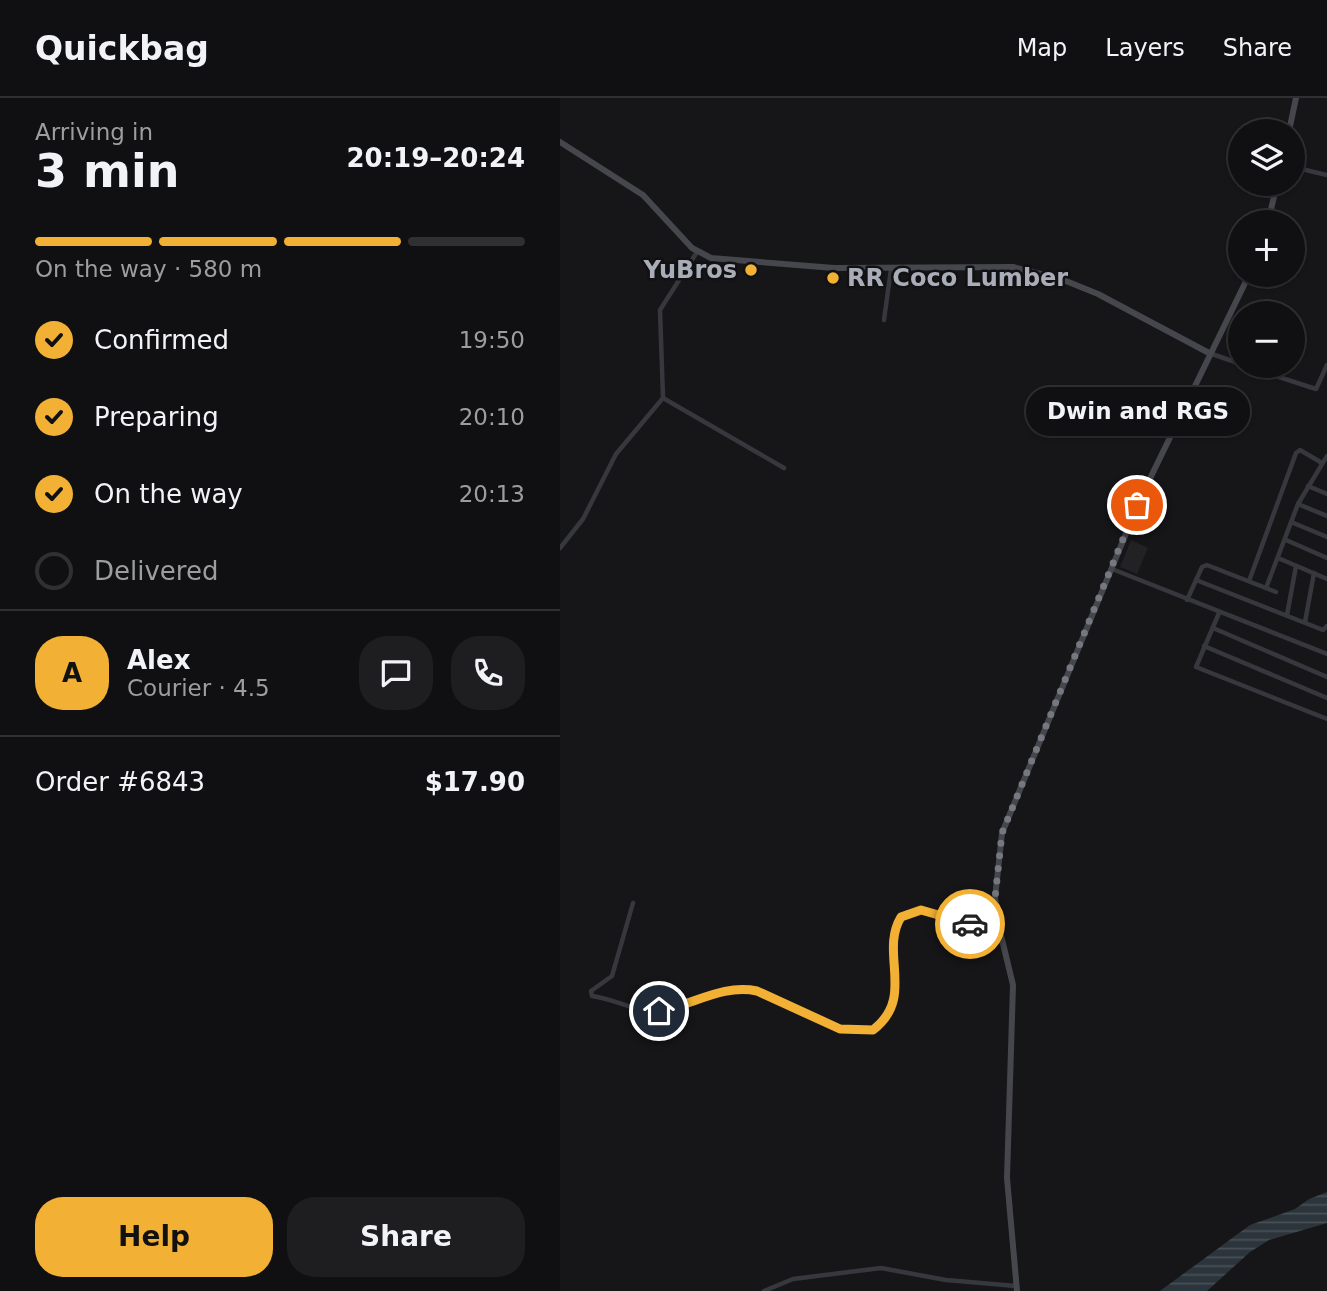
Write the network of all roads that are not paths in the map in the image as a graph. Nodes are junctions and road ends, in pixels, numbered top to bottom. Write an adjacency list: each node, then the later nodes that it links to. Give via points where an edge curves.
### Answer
1 (1296, 98): 2 (main road)
2 (1292, 119)
3 (560, 142): 6 (main road, via 643,195)
4 (1305, 170): 5 (street)
5 (1327, 175)
6 (697, 252): 7 (main road, via 748,263); 14 (street, via 660,310)
7 (891, 269): 9 (street); 10 (main road, via 1003,266 1045,275 1114,301)
8 (1243, 287): 10 (main road)
9 (884, 320)
10 (1209, 353): 11 (street); 29 (main road)
11 (1228, 360)
12 (1327, 365): 13 (street, via 1316,389)
13 (1283, 378)
14 (663, 398): 17 (street); 25 (street, via 616,454 583,519)
15 (1327, 456): 16 (street)
16 (1322, 463): 18 (street); 33 (street, via 1300,450 1290,466)
17 (784, 468)
18 (1308, 486): 19 (street); 20 (street)
19 (1327, 494)
20 (1298, 505): 21 (street); 22 (street)
21 (1327, 516)
22 (1291, 522): 23 (street); 24 (street)
23 (1327, 537)
24 (1286, 540): 26 (street); 27 (street)
25 (560, 548)
26 (1278, 558): 28 (street); 34 (street)
27 (1327, 558)
28 (1296, 566): 30 (street); 38 (street)
29 (1112, 569): 36 (street); 48 (main road, via 1002,833 995,898)
30 (1314, 573): 31 (street); 39 (street)
31 (1327, 579)
32 (1196, 580): 33 (street, via 1205,565); 36 (street); 38 (street)
33 (1249, 581): 34 (street)
34 (1266, 588): 35 (street)
35 (1276, 592)
36 (1187, 600): 37 (street)
37 (1219, 613): 41 (street); 43 (street)
38 (1287, 615): 39 (street)
39 (1305, 622): 40 (street, via 1323,630)
40 (1327, 626)
41 (1213, 628): 42 (street); 44 (street)
42 (1204, 646): 45 (street); 46 (street, via 1196,666)
43 (1327, 654)
44 (1327, 677)
45 (1327, 698)
46 (1327, 719)
47 (633, 903): 48 (street, via 612,975 591,991 592,996 659,1011 725,989 744,988 851,1031 878,1026 895,997 895,930 906,913 933,912 974,925)
48 (999, 927): 49 (main road, via 1014,1007 1007,1178)
49 (1017, 1288): 50 (street, via 881,1268 793,1279)
50 (764, 1291)

